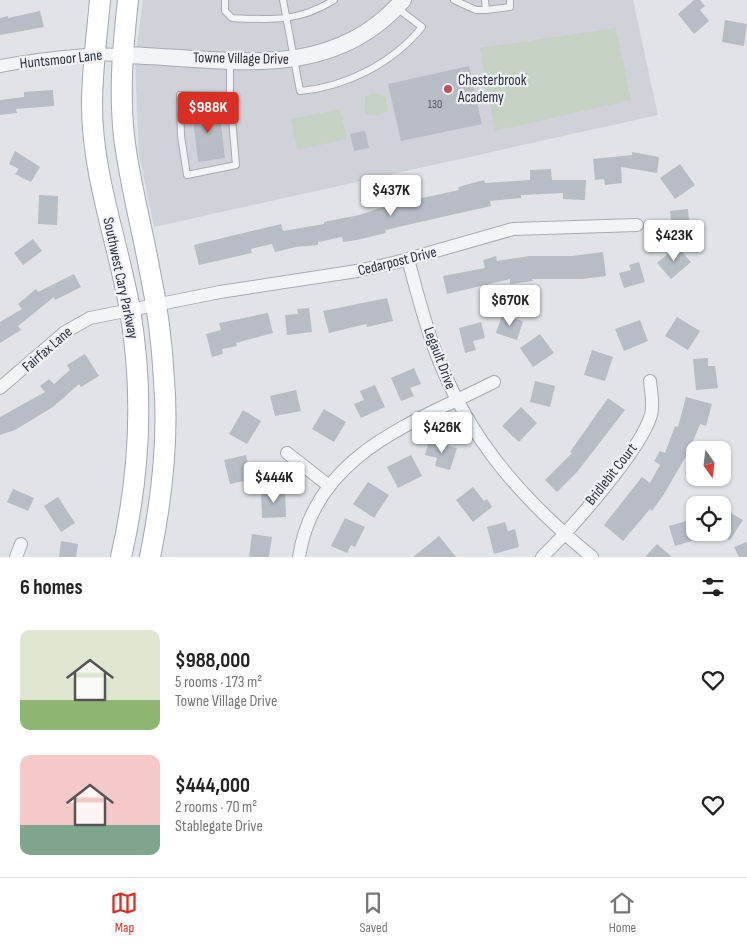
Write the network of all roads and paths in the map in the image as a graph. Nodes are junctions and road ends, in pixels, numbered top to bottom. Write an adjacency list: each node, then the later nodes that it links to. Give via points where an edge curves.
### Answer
1 (100, 0): 12 (main road, Southwest Cary Parkway)
2 (128, 0): 13 (main road, Southwest Cary Parkway)
3 (225, 0): 11 (lane, via 225,11 232,18)
4 (283, 0): 11 (lane)
5 (334, 0): 11 (lane)
6 (454, 0): 10 (lane, via 476,10)
7 (485, 0): 10 (lane)
8 (510, 0): 10 (lane, via 510,7)
9 (400, 4): 15 (street, Towne Village Drive, via 382,21 353,40); 15 (lane, via 422,27 392,56 365,72 317,90 300,91)
10 (486, 10)
11 (288, 19): 15 (lane)
12 (94, 54): 13 (street, Huntsmoor Lane); 16 (street, Huntsmoor Lane); 21 (main road, Southwest Cary Parkway, via 92,106 98,169)
13 (122, 55): 14 (street, Towne Village Drive); 20 (main road, Southwest Cary Parkway, via 122,102 128,167)
14 (230, 60): 15 (street, Towne Village Drive); 17 (lane)
15 (295, 60)
16 (0, 66)
17 (230, 96): 17 (lane, via 180,95 180,136 187,175 236,165)
18 (637, 225): 19 (street, Cedarpost Drive, via 513,229)
19 (408, 259): 20 (street, Cedarpost Drive, via 357,271); 25 (street, Legault Drive, via 427,328)
20 (156, 304): 21 (street, Fairfax Lane); 32 (main road, Southwest Cary Parkway, via 166,434 161,503)
21 (130, 309): 24 (street, Fairfax Lane, via 76,324); 31 (main road, Southwest Cary Parkway, via 139,381 139,436 133,496)
22 (650, 381): 28 (street, Bridlebit Court, via 650,415 637,442)
23 (494, 382): 25 (street)
24 (0, 388)
25 (457, 401): 27 (street, via 368,447); 28 (street, Legault Drive, via 499,466)
26 (287, 453): 27 (street)
27 (328, 485): 33 (street, via 307,526)
28 (564, 534): 34 (street, Bridlebit Court); 35 (street, Legault Drive)
29 (21, 544): 30 (street)
30 (16, 557)
31 (121, 557)
32 (150, 557)
33 (299, 557)
34 (542, 557)
35 (592, 557)

